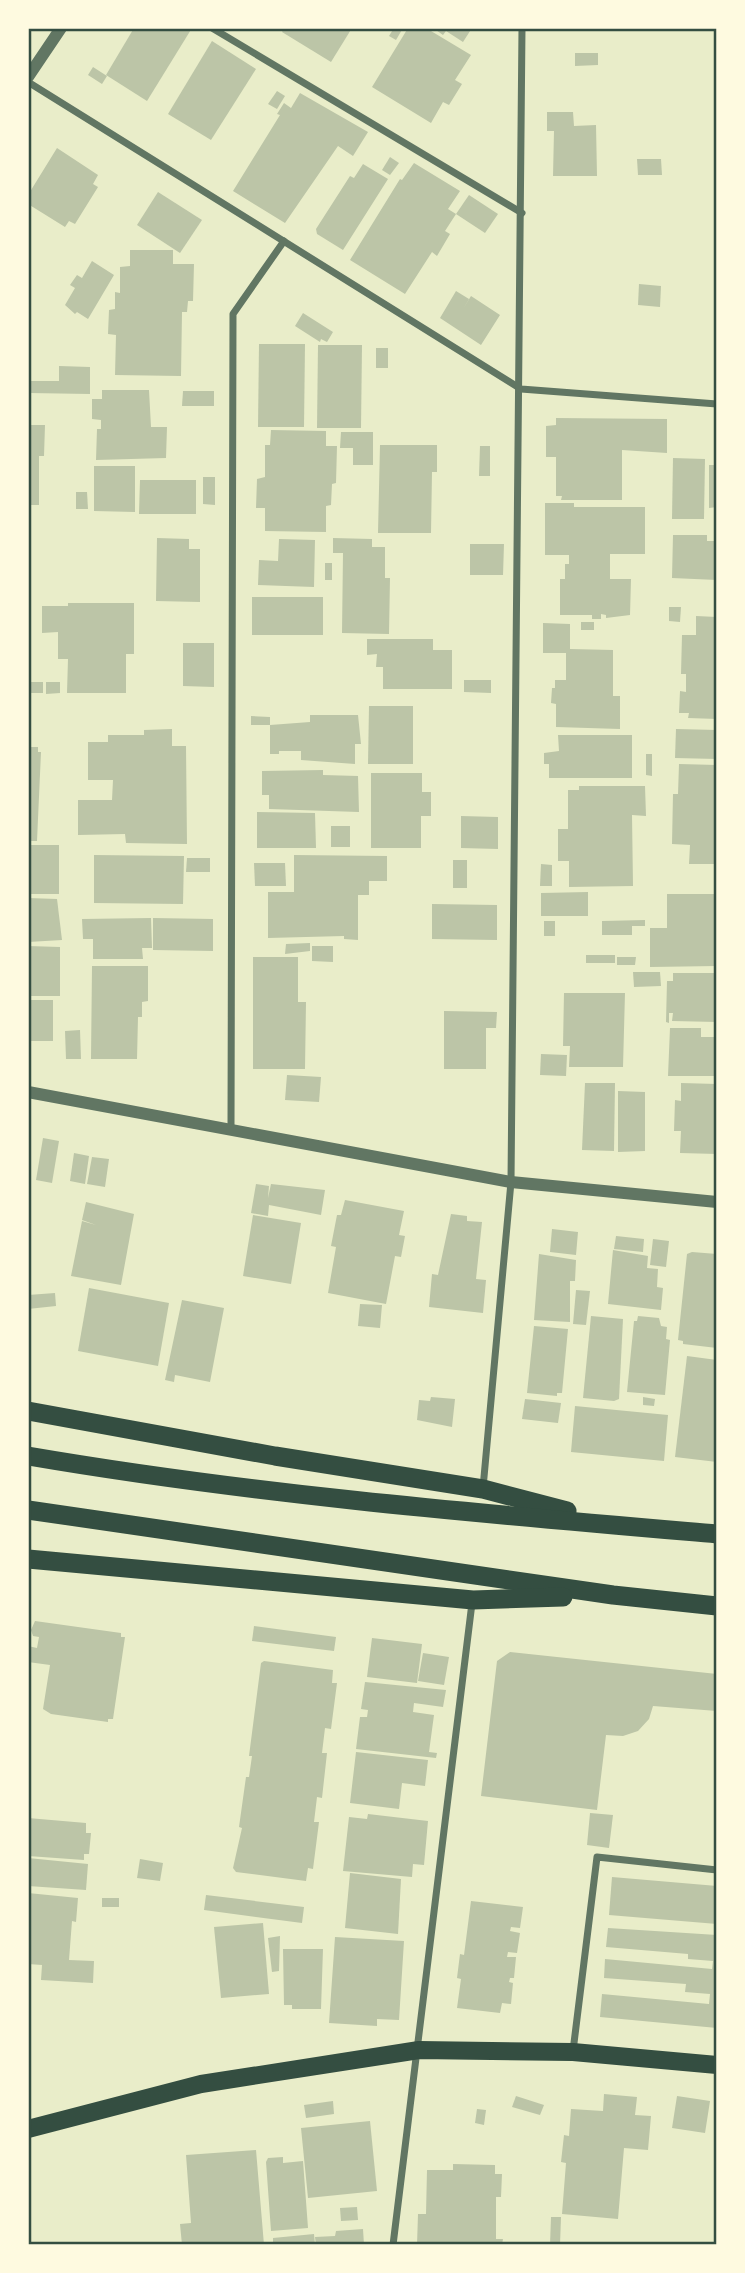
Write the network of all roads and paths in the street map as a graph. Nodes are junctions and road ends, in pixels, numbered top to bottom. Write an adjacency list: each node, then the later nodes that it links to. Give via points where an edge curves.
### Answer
1 (61, 28): 4 (street)
2 (212, 28): 5 (street)
3 (522, 28): 5 (street)
4 (28, 80): 6 (street)
5 (522, 213): 7 (street)
6 (285, 242): 7 (street); 10 (street, via 233,314)
7 (521, 389): 8 (street); 11 (street)
8 (717, 404)
9 (28, 1092): 10 (street)
10 (231, 1128): 11 (street)
11 (511, 1182): 12 (street); 15 (street)
12 (717, 1202)
13 (28, 1411): 15 (highway)
14 (28, 1455): 17 (highway, via 207,1484)
15 (483, 1489): 17 (highway)
16 (28, 1510): 20 (highway)
17 (619, 1525): 18 (highway)
18 (717, 1534)
19 (28, 1559): 21 (highway)
20 (613, 1595): 21 (highway); 22 (highway)
21 (473, 1600): 24 (street)
22 (717, 1606)
23 (717, 1870): 25 (street, via 597,1857)
24 (419, 2050): 25 (main road); 27 (main road, via 201,2084); 28 (street)
25 (573, 2052): 26 (main road)
26 (717, 2065)
27 (28, 2129)
28 (393, 2245)

